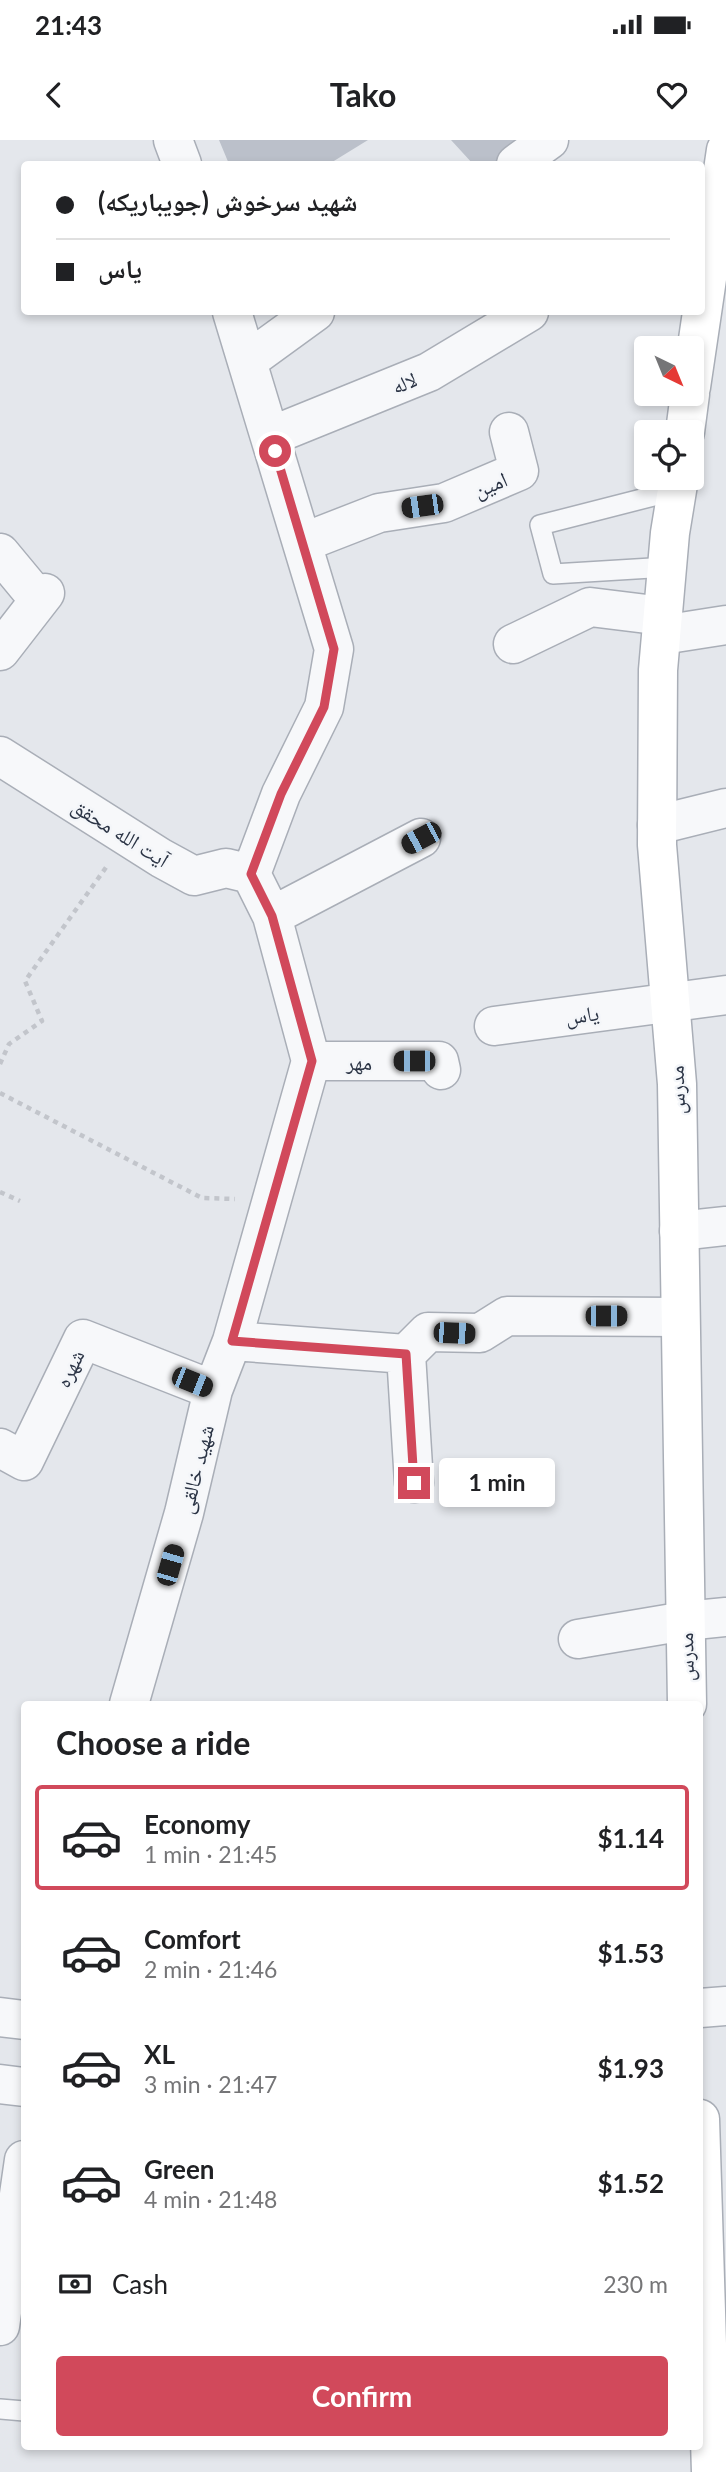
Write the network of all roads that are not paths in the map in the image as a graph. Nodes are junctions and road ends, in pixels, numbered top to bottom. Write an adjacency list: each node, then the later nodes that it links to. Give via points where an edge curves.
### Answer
1 (173, 140): 4 (street)
2 (549, 140): 5 (street)
3 (726, 150): 6 (main road)
4 (181, 161)
5 (520, 161)
6 (717, 267): 10 (main road)
7 (233, 315): 11 (street)
8 (311, 315): 11 (street)
9 (524, 315): 13 (street, لاله, via 429,372)
10 (702, 336)
11 (248, 360): 13 (street)
12 (509, 432): 16 (street, امین, via 519,471 444,503 379,513)
13 (271, 436): 16 (street)
14 (658, 490): 18 (lane, via 540,525 553,574)
15 (677, 490): 18 (main road, مدرس)
16 (302, 543): 27 (street, via 334,649 324,707 281,794)
17 (0, 553): 22 (street, via 42,596)
18 (668, 567): 19 (main road, مدرس)
19 (662, 625): 20 (street); 21 (street, via 590,607); 25 (main road, مدرس)
20 (726, 625)
21 (513, 644)
22 (0, 651)
23 (0, 756): 27 (street, آیت الله محقق, via 194,876 226,868)
24 (726, 808): 25 (street)
25 (657, 825): 30 (main road, مدرس)
26 (421, 838): 28 (street)
27 (251, 874): 28 (street)
28 (272, 916): 32 (street)
29 (726, 995): 30 (street, یاس)
30 (670, 1003): 31 (street, یاس); 35 (main road, مدرس, via 677,1084)
31 (494, 1026)
32 (312, 1061): 33 (street, مهر, via 439,1061); 37 (street, شهید خالقی)
33 (441, 1070)
34 (726, 1226): 35 (street)
35 (679, 1231): 36 (main road, مدرس)
36 (680, 1317): 38 (street, via 507,1316 480,1333 428,1332); 43 (main road, مدرس)
37 (232, 1341): 38 (street); 39 (street, شهید خالقی)
38 (406, 1354): 41 (street)
39 (214, 1391): 40 (street, شهره, via 83,1339 24,1461); 45 (street, شهید خالقی)
40 (0, 1448)
41 (414, 1483)
42 (726, 1617): 43 (street)
43 (685, 1621): 44 (street); 46 (main road, مدرس)
44 (578, 1639)
45 (139, 1701)
46 (687, 1701)
47 (726, 2006): 48 (street)
48 (703, 2008)
49 (0, 2017): 50 (street)
50 (21, 2020)
51 (0, 2084): 52 (street)
52 (21, 2087)
53 (21, 2181): 55 (street)
54 (703, 2269): 56 (main road)
55 (0, 2326)
56 (717, 2383): 59 (main road)
57 (0, 2409): 58 (lane)
58 (21, 2411)
59 (711, 2472)

